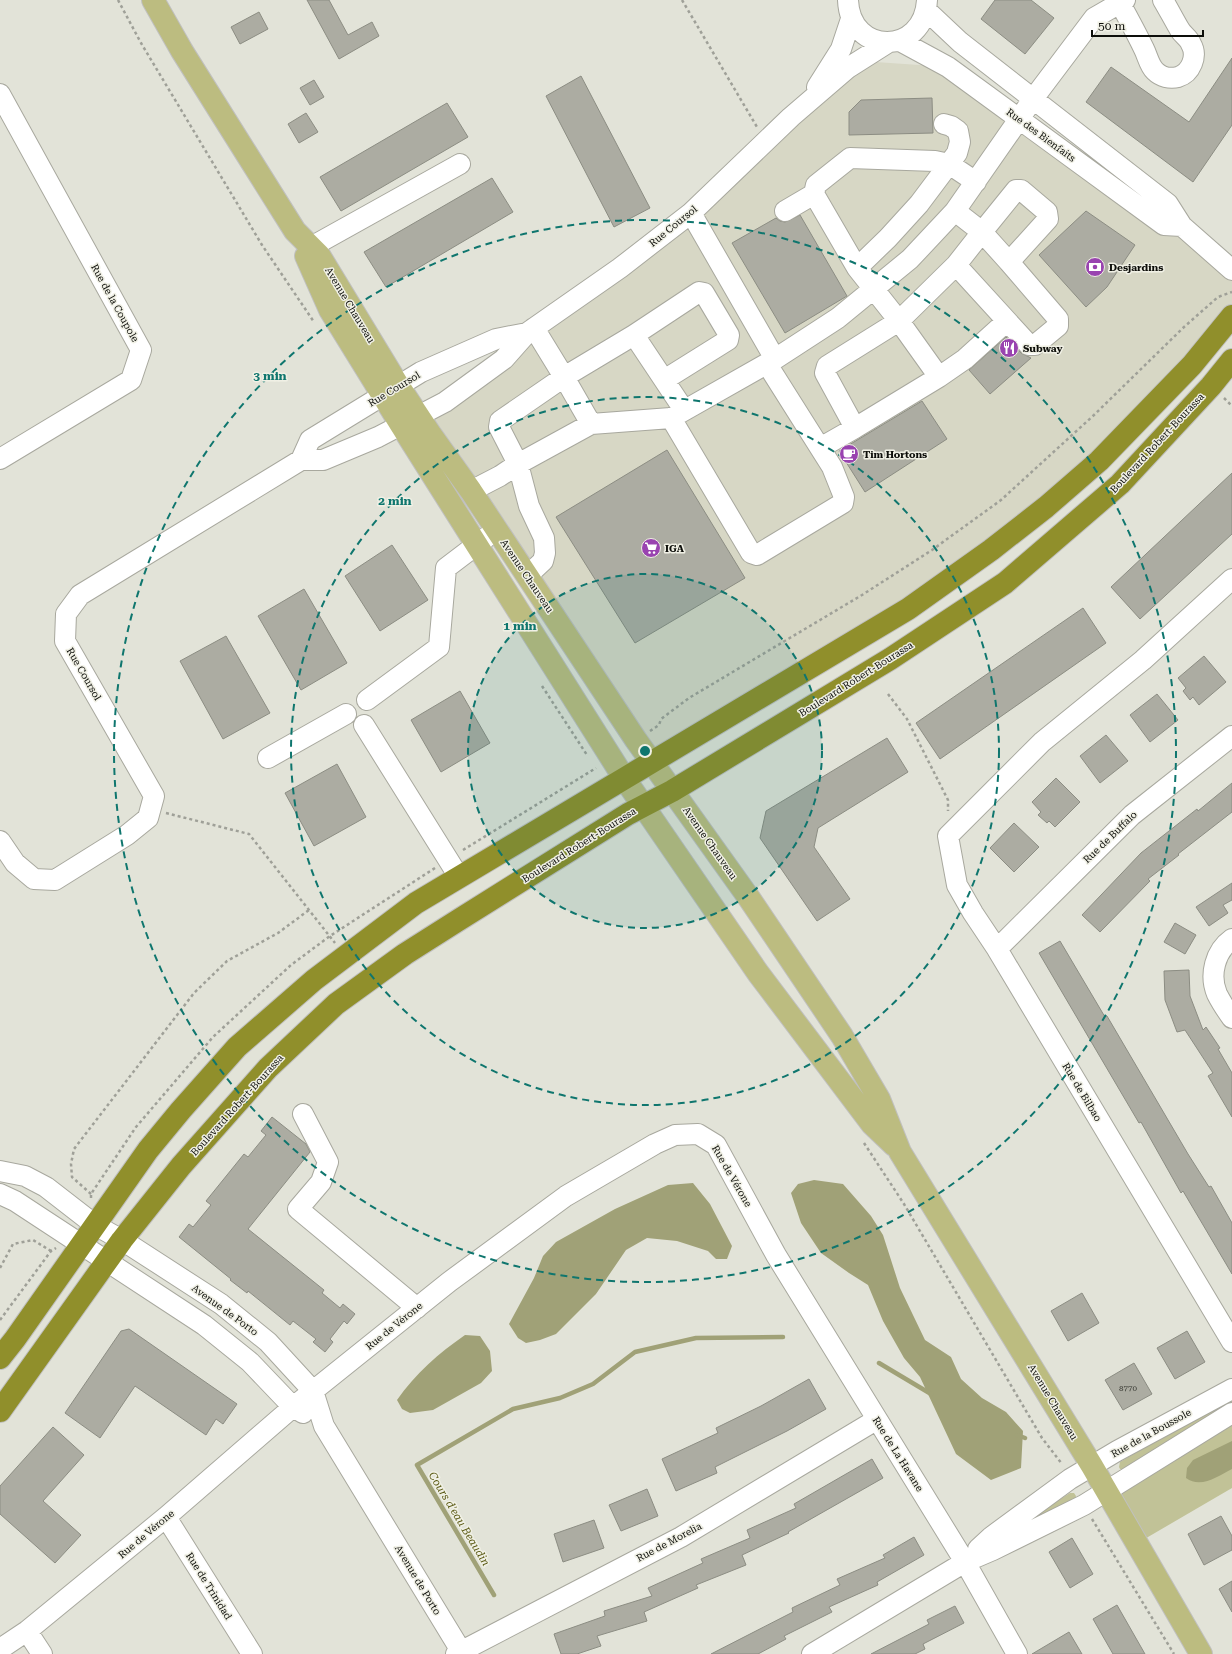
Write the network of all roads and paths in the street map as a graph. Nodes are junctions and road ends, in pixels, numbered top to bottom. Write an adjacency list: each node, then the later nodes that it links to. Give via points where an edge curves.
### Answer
1 (118, 0): 36 (path, via 258,238)
2 (153, 0): 24 (main road, Avenue Chauveau, via 182,51)
3 (682, 0): 15 (path)
4 (848, 0): 8 (street, via 848,10)
5 (1163, 0): 6 (street, via 1194,51 1194,59 1186,72 1171,78 1163,77 1151,67)
6 (1122, 1): 11 (street, via 1094,18)
7 (927, 2): 9 (street, Rue Coursol, via 923,20 917,29 909,36); 11 (street, via 960,42)
8 (852, 19): 9 (street, Rue des Bienfaits, via 858,29 867,36 877,41); 12 (street, Rue Coursol, via 841,49)
9 (894, 42): 12 (street, Rue Coursol, via 848,68); 13 (street, Rue des Bienfaits, via 948,67)
10 (0, 94): 50 (street, Rue de la Coupole, via 141,350 131,380)
11 (1033, 99): 13 (street); 23 (street, via 1168,204)
12 (806, 104): 15 (street, Rue Coursol)
13 (1020, 120): 18 (street); 23 (street, Rue des Bienfaits, via 1164,225)
14 (944, 124): 17 (street, via 958,131 960,142)
15 (766, 141): 22 (street, Rue Coursol)
16 (460, 164): 26 (street)
17 (949, 164): 18 (street); 19 (street, via 935,161 850,158 816,185); 29 (street, via 919,204)
18 (976, 182): 21 (street)
19 (814, 194): 20 (street); 29 (street)
20 (784, 210)
21 (956, 211): 25 (street); 31 (street, via 910,260)
22 (691, 213): 37 (street, Rue Coursol, via 620,268); 40 (street)
23 (1182, 226): 30 (street)
24 (296, 231): 26 (main road, Avenue Chauveau); 44 (main road, via 330,310)
25 (982, 232): 27 (street); 27 (street, via 1016,190 1021,190 1047,212 1048,219); 28 (street)
26 (311, 247): 44 (main road, Avenue Chauveau, via 319,255)
27 (1009, 262): 35 (street, via 1058,319 1058,326 1035,345 1029,345)
28 (956, 265): 34 (street); 35 (street)
29 (857, 268): 31 (street)
30 (1232, 270)
31 (874, 290): 34 (street); 40 (street, via 838,318)
32 (1232, 292): 62 (path, via 1218,297 1184,327 1094,415 1001,500 932,550 862,595 690,698 662,719)
33 (1232, 316): 65 (highway, via 1192,365 1099,461 991,550 908,609)
34 (898, 320): 42 (street); 48 (street, via 827,366 825,373)
35 (1007, 321): 42 (street, via 965,359)
36 (317, 326)
37 (530, 331): 41 (street); 44 (street, Rue Coursol, via 496,339 421,372); 46 (street, Rue Coursol, via 504,359 445,402)
38 (634, 335): 41 (street); 43 (street); 43 (street, via 699,292 704,293 729,335 728,340)
39 (1232, 360): 67 (highway, Boulevard Robert-Bourassa, via 1120,484 1005,582 890,659)
40 (771, 361): 45 (street); 49 (street)
41 (564, 377): 47 (street); 52 (street, via 500,421 499,427)
42 (939, 377): 48 (street)
43 (664, 380): 45 (street)
44 (390, 390): 46 (main road); 51 (street, Rue Coursol, via 310,440)
45 (678, 414): 47 (street); 49 (street, via 751,553 757,555 843,503 844,497 832,467)
46 (410, 420): 51 (street, Rue Coursol, via 378,437 323,460); 53 (main road, Avenue Chauveau); 55 (main road, Avenue Chauveau)
47 (591, 424): 52 (street)
48 (855, 428): 49 (street)
49 (820, 448)
50 (0, 459)
51 (301, 460): 69 (street, Rue Coursol, via 80,595 66,614 65,641 154,796)
52 (518, 464): 53 (street); 56 (street, via 529,506 544,538 546,553 543,561)
53 (471, 491): 54 (main road, Avenue Chauveau)
54 (496, 530): 55 (street); 56 (main road, Avenue Chauveau)
55 (477, 544): 59 (street, via 446,568 439,647); 66 (main road, Avenue Chauveau)
56 (528, 576): 65 (main road, Avenue Chauveau)
57 (1232, 579): 70 (street, via 1143,660 1042,742)
58 (888, 694): 70 (path, via 908,719 948,800)
59 (367, 700): 60 (street, via 354,699 348,705); 61 (street, via 374,711 371,720)
60 (346, 714): 61 (street, via 354,724); 64 (street)
61 (364, 725): 72 (street)
62 (659, 725)
63 (1232, 736): 76 (street, Rue de Buffalo, via 1132,815)
64 (268, 758)
65 (652, 761): 66 (highway); 67 (main road, Avenue Chauveau)
66 (624, 778): 68 (main road, Avenue Chauveau); 72 (highway)
67 (672, 791): 68 (highway, Boulevard Robert-Bourassa); 80 (main road, Avenue Chauveau, via 842,1036 879,1099)
68 (643, 806): 80 (main road, Avenue Chauveau, via 758,973 872,1124); 85 (highway, Boulevard Robert-Bourassa, via 404,954 336,1004 268,1068 181,1166)
69 (150, 809): 71 (street, via 148,818 127,835 55,880 34,879 15,863); 73 (path, via 249,834)
70 (948, 836): 76 (street, Rue de Bilbao, via 956,885)
71 (0, 841)
72 (459, 877): 84 (highway, via 416,903 314,980 237,1047 148,1150)
73 (309, 910): 75 (path); 83 (path, via 278,933 227,961 194,993 74,1149 72,1177)
74 (1232, 939): 77 (street, via 1214,965 1217,994)
75 (339, 948)
76 (997, 948): 93 (street, Rue de Bilbao)
77 (1232, 1018)
78 (302, 1114): 91 (street, via 328,1162 321,1182 298,1209)
79 (861, 1139): 103 (path, via 904,1204 1042,1438)
80 (900, 1152): 102 (main road, Avenue Chauveau)
81 (0, 1171): 84 (street, Avenue de Porto, via 25,1176 46,1187)
82 (0, 1194): 86 (street, Avenue de Porto, via 15,1201)
83 (91, 1194)
84 (95, 1225): 85 (street, Avenue de Porto); 86 (highway)
85 (122, 1240): 89 (highway, Boulevard Robert-Bourassa); 96 (street, Avenue de Porto, via 227,1309 268,1342)
86 (72, 1245): 87 (path); 89 (street, Avenue de Porto); 94 (highway, via 15,1339)
87 (52, 1251): 90 (path, via 33,1240 13,1244); 92 (path)
88 (776, 1255): 91 (street, Rue de Vérone, via 716,1144 698,1134 676,1135 655,1144 566,1196); 100 (street, Rue de La Havane)
89 (107, 1261): 97 (street, Avenue de Porto, via 204,1325 250,1362); 98 (highway, Boulevard Robert-Bourassa)
90 (0, 1268)
91 (416, 1308): 96 (street, Rue de Vérone)
92 (0, 1320)
93 (1232, 1342)
94 (0, 1358)
95 (1232, 1389): 102 (street, Rue de la Boussole)
96 (313, 1391): 97 (street, Rue de Vérone); 101 (street, Avenue de Porto)
97 (293, 1407): 101 (street, Avenue de Porto); 106 (street, Rue de Vérone)
98 (0, 1411)
99 (1232, 1413): 104 (street)
100 (876, 1420): 107 (street, Rue de La Havane); 110 (street, Rue de Morelia, via 681,1537)
101 (324, 1426): 110 (street, Avenue de Porto)
102 (1092, 1466): 103 (street, Rue de la Boussole); 104 (main road, Avenue Chauveau)
103 (1067, 1473): 107 (street, Rue de la Boussole)
104 (1106, 1491): 105 (street); 116 (main road, Avenue Chauveau)
105 (1086, 1509): 107 (street); 115 (path)
106 (166, 1517): 108 (street, Rue de Vérone); 112 (street, Rue de Trinidad)
107 (965, 1562): 113 (street); 114 (street, Rue de La Havane)
108 (27, 1631): 109 (street, Rue de Vérone); 111 (street)
109 (0, 1649)
110 (459, 1653)
111 (42, 1654)
112 (252, 1654)
113 (812, 1654)
114 (1017, 1654)
115 (1174, 1654)
116 (1201, 1654)

